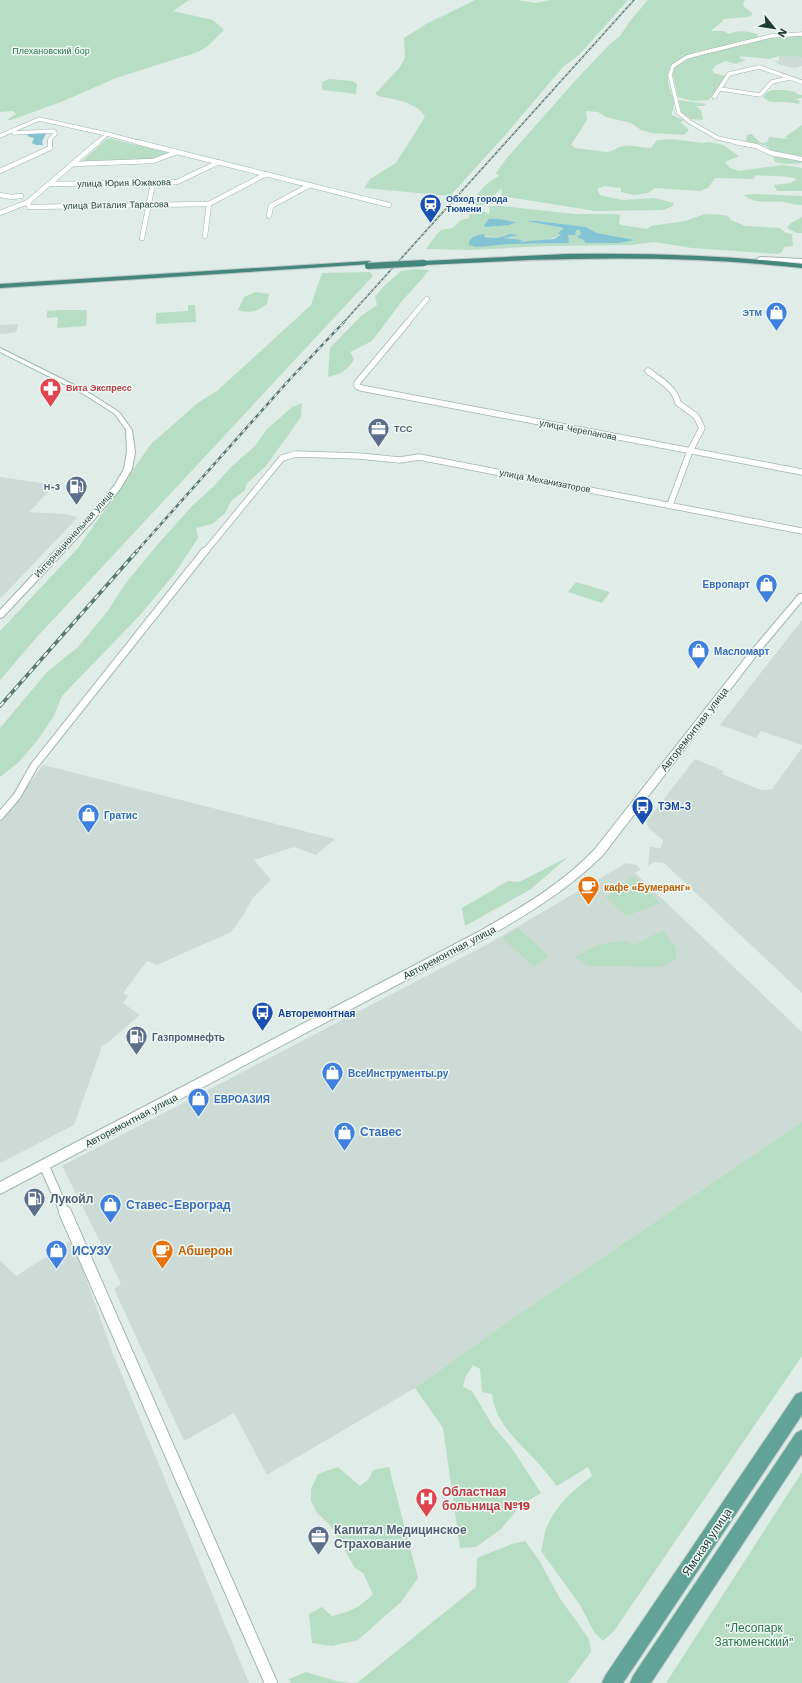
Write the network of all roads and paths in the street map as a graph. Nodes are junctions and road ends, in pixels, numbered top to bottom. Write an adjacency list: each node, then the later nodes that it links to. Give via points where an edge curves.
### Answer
1 (802, 34): 10 (street, via 771,36 698,54 673,66 670,75 679,113 698,128 718,138)
2 (789, 78): 3 (street); 4 (street, via 769,84 760,95); 4 (street, via 759,67 730,73)
3 (802, 82)
4 (720, 89): 5 (street)
5 (714, 97)
6 (9, 133): 7 (street, via 40,119); 8 (street); 13 (street, via 52,131 55,134 50,139 50,148)
7 (107, 134): 9 (street); 12 (street)
8 (0, 136)
9 (177, 152): 11 (street); 12 (street, via 153,162)
10 (802, 159)
11 (219, 162): 14 (street); 15 (street, улица Юрия Южакова, via 177,182)
12 (73, 164): 16 (street)
13 (0, 172)
14 (266, 174): 17 (street); 21 (street)
15 (153, 183): 16 (street, улица Юрия Южакова); 22 (street)
16 (50, 184): 20 (street)
17 (310, 185): 23 (street); 25 (street, via 272,206)
18 (0, 195): 19 (street)
19 (21, 196)
20 (28, 202): 22 (street, улица Виталия Тарасова, via 29,207); 24 (street)
21 (208, 204): 22 (street, улица Виталия Тарасова); 26 (street)
22 (149, 205): 27 (street)
23 (389, 205)
24 (0, 213)
25 (269, 216)
26 (205, 236)
27 (142, 238)
28 (424, 262): 29 (highway, via 545,254 632,252); 30 (highway, bridge); 31 (highway, via 633,256 692,257)
29 (802, 262)
30 (368, 265): 32 (highway); 33 (highway)
31 (802, 267)
32 (0, 286)
33 (0, 290)
34 (427, 299): 37 (street, улица Черепанова, via 422,302 357,386)
35 (0, 350): 42 (street, Интернациональная улица, via 84,392 117,413 129,430 131,452 128,469 117,487)
36 (648, 370): 37 (street, via 678,397 678,403 693,413 702,424)
37 (690, 451): 38 (street, улица Черепанова); 39 (street)
38 (802, 472)
39 (670, 505): 40 (street, улица Механизаторов); 43 (street, улица Механизаторов, via 419,457 400,460 320,454 282,458 34,766 17,796)
40 (802, 531)
41 (802, 596): 44 (street, Авторемонтная улица, via 756,650 599,852 576,874 484,934)
42 (0, 615)
43 (0, 816)
44 (44, 1165): 45 (street, Авторемонтная улица); 48 (street)
45 (0, 1188)
46 (802, 1400): 49 (main road, Ямская улица)
47 (802, 1439): 50 (main road, Ямская улица)
48 (271, 1683)
49 (612, 1683)
50 (640, 1683)

